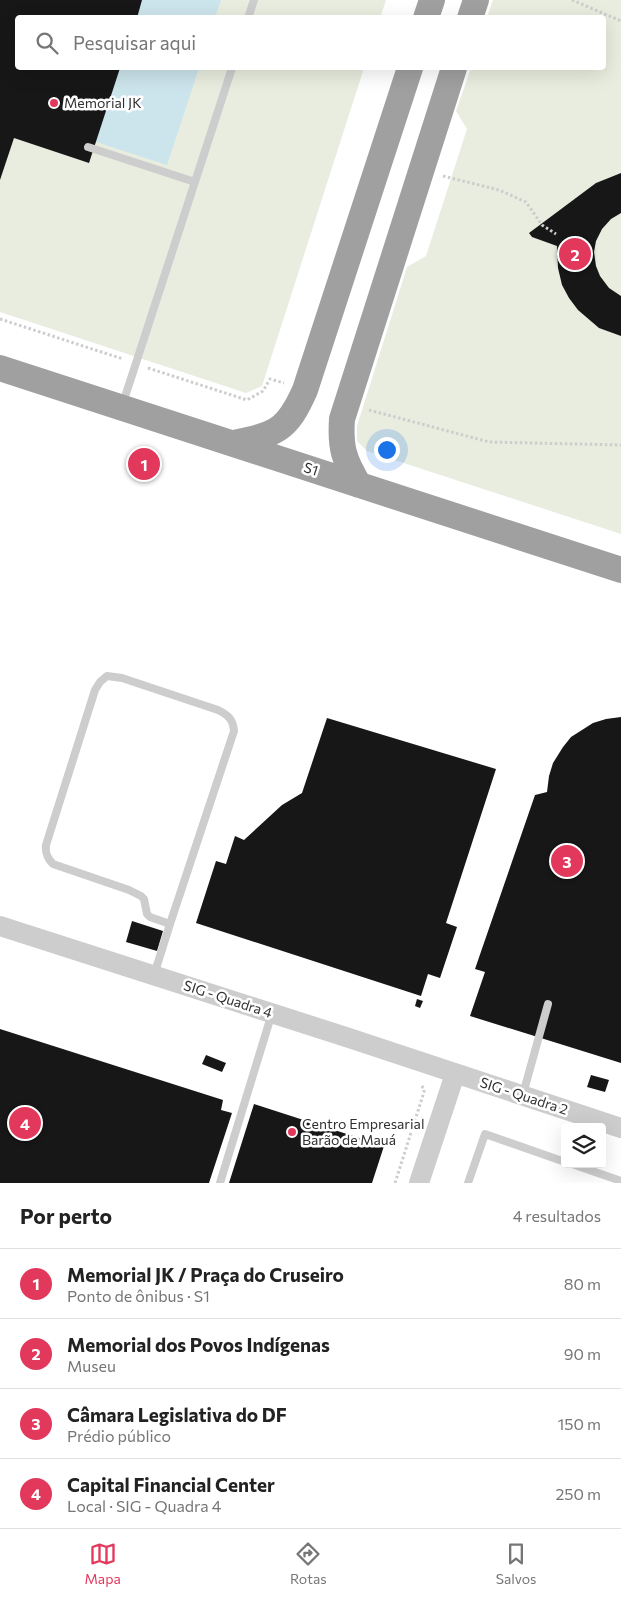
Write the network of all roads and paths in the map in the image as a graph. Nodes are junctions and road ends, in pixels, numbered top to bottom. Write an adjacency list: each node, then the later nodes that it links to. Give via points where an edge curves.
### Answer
1 (254, 0): 5 (lane)
2 (432, 0): 6 (highway)
3 (476, 0): 7 (highway)
4 (572, 0): 8 (path)
5 (249, 15)
6 (427, 15)
7 (471, 15)
8 (621, 21)
9 (231, 70): 14 (lane)
10 (409, 70): 18 (highway, via 306,390 289,421 278,431)
11 (453, 70): 13 (highway)
12 (88, 147): 14 (lane)
13 (421, 170): 15 (path, via 499,190 526,202 542,225); 19 (highway, via 342,419 342,448)
14 (195, 182): 17 (lane)
15 (556, 234)
16 (0, 368): 17 (highway, S1)
17 (121, 407): 18 (highway, S1)
18 (234, 443): 19 (highway, S1)
19 (359, 485): 20 (highway, S1)
20 (621, 570)
21 (170, 924): 21 (lane, via 234,731 233,724 218,710 122,678 106,676 95,690 45,852 53,864 141,896 150,917); 23 (lane)
22 (0, 926): 23 (street, SIG - Quadra 4)
23 (154, 975): 25 (street, SIG - Quadra 4)
24 (548, 1004): 28 (lane)
25 (272, 1013): 26 (street, SIG - Quadra 4); 33 (lane)
26 (455, 1074): 28 (street, SIG - Quadra 2); 35 (street)
27 (414, 1082): 34 (path, via 423,1086 424,1092)
28 (522, 1096): 29 (street, SIG - Quadra 2)
29 (621, 1128)
30 (561, 1161): 36 (lane, via 485,1134)
31 (584, 1168): 32 (lane)
32 (621, 1181)
33 (220, 1183)
34 (395, 1183)
35 (420, 1183)
36 (468, 1183)

